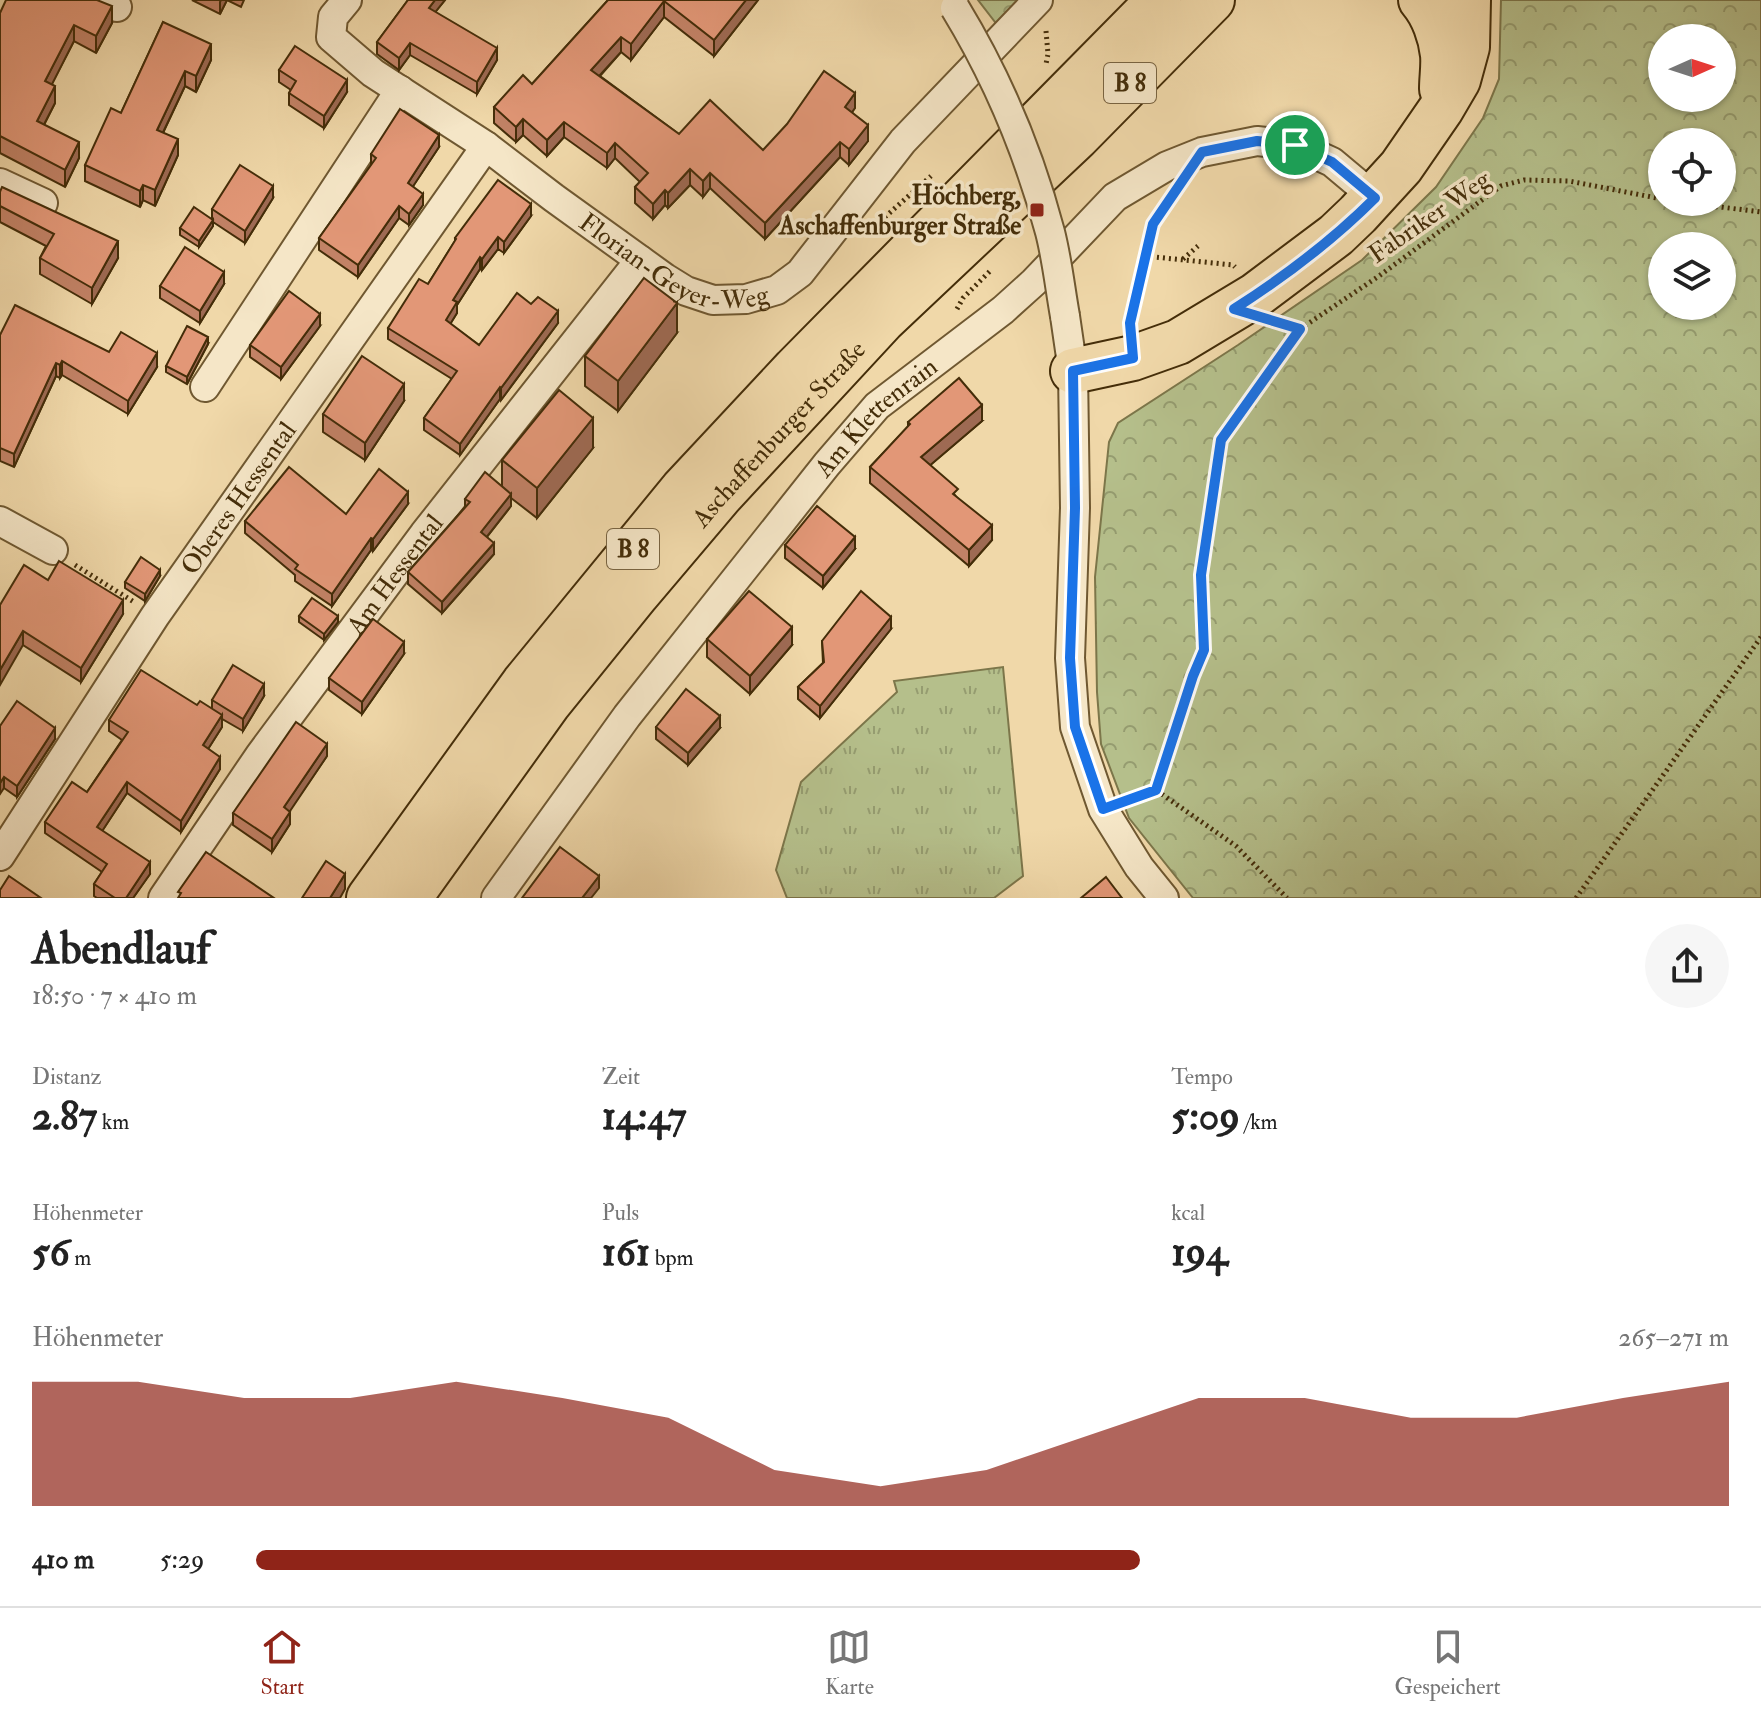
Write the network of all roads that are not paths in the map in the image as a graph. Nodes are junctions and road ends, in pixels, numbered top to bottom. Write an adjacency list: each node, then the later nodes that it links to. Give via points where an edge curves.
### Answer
1 (347, 0): 7 (street, Florian-Geyer-Weg, via 333,17 331,37)
2 (1038, 0): 13 (street, Florian-Geyer-Weg, via 903,141 800,273 777,290 746,299 713,300 686,291)
3 (1421, 0): 8 (main road, via 1437,29 1443,55)
4 (1468, 0): 8 (main road, via 1467,47 1458,80)
5 (952, 4): 14 (street, bridge, via 977,44 1030,167 1051,235)
6 (1185, 8): 20 (main road, Aschaffenburger Straße / B 8, via 795,369 683,489 524,683); 21 (main road, Aschaffenburger Straße / B 8, via 1077,137 883,320 720,496 548,704)
7 (400, 90): 9 (street, Florian-Geyer-Weg); 15 (street)
8 (1441, 109): 11 (main road)
9 (486, 146): 13 (street, Florian-Geyer-Weg); 18 (street, Oberes Hessental, via 164,603)
10 (0, 183): 12 (street)
11 (1375, 198): 14 (main road, via 1336,235 1245,302 1178,342); 22 (street, Am Klettenrain, via 1332,162 1295,145 1257,141 1202,152 1115,197 1003,310 877,406 627,716)
12 (43, 203)
13 (640, 260): 19 (street, Am Hessental, via 424,534 260,755)
14 (1073, 371): 23 (street, via 1070,658 1075,727 1103,809)
15 (205, 387)
16 (0, 521): 17 (street)
17 (53, 550)
18 (0, 856)
19 (163, 898)
20 (369, 898)
21 (409, 898)
22 (496, 898)
23 (1164, 898)

